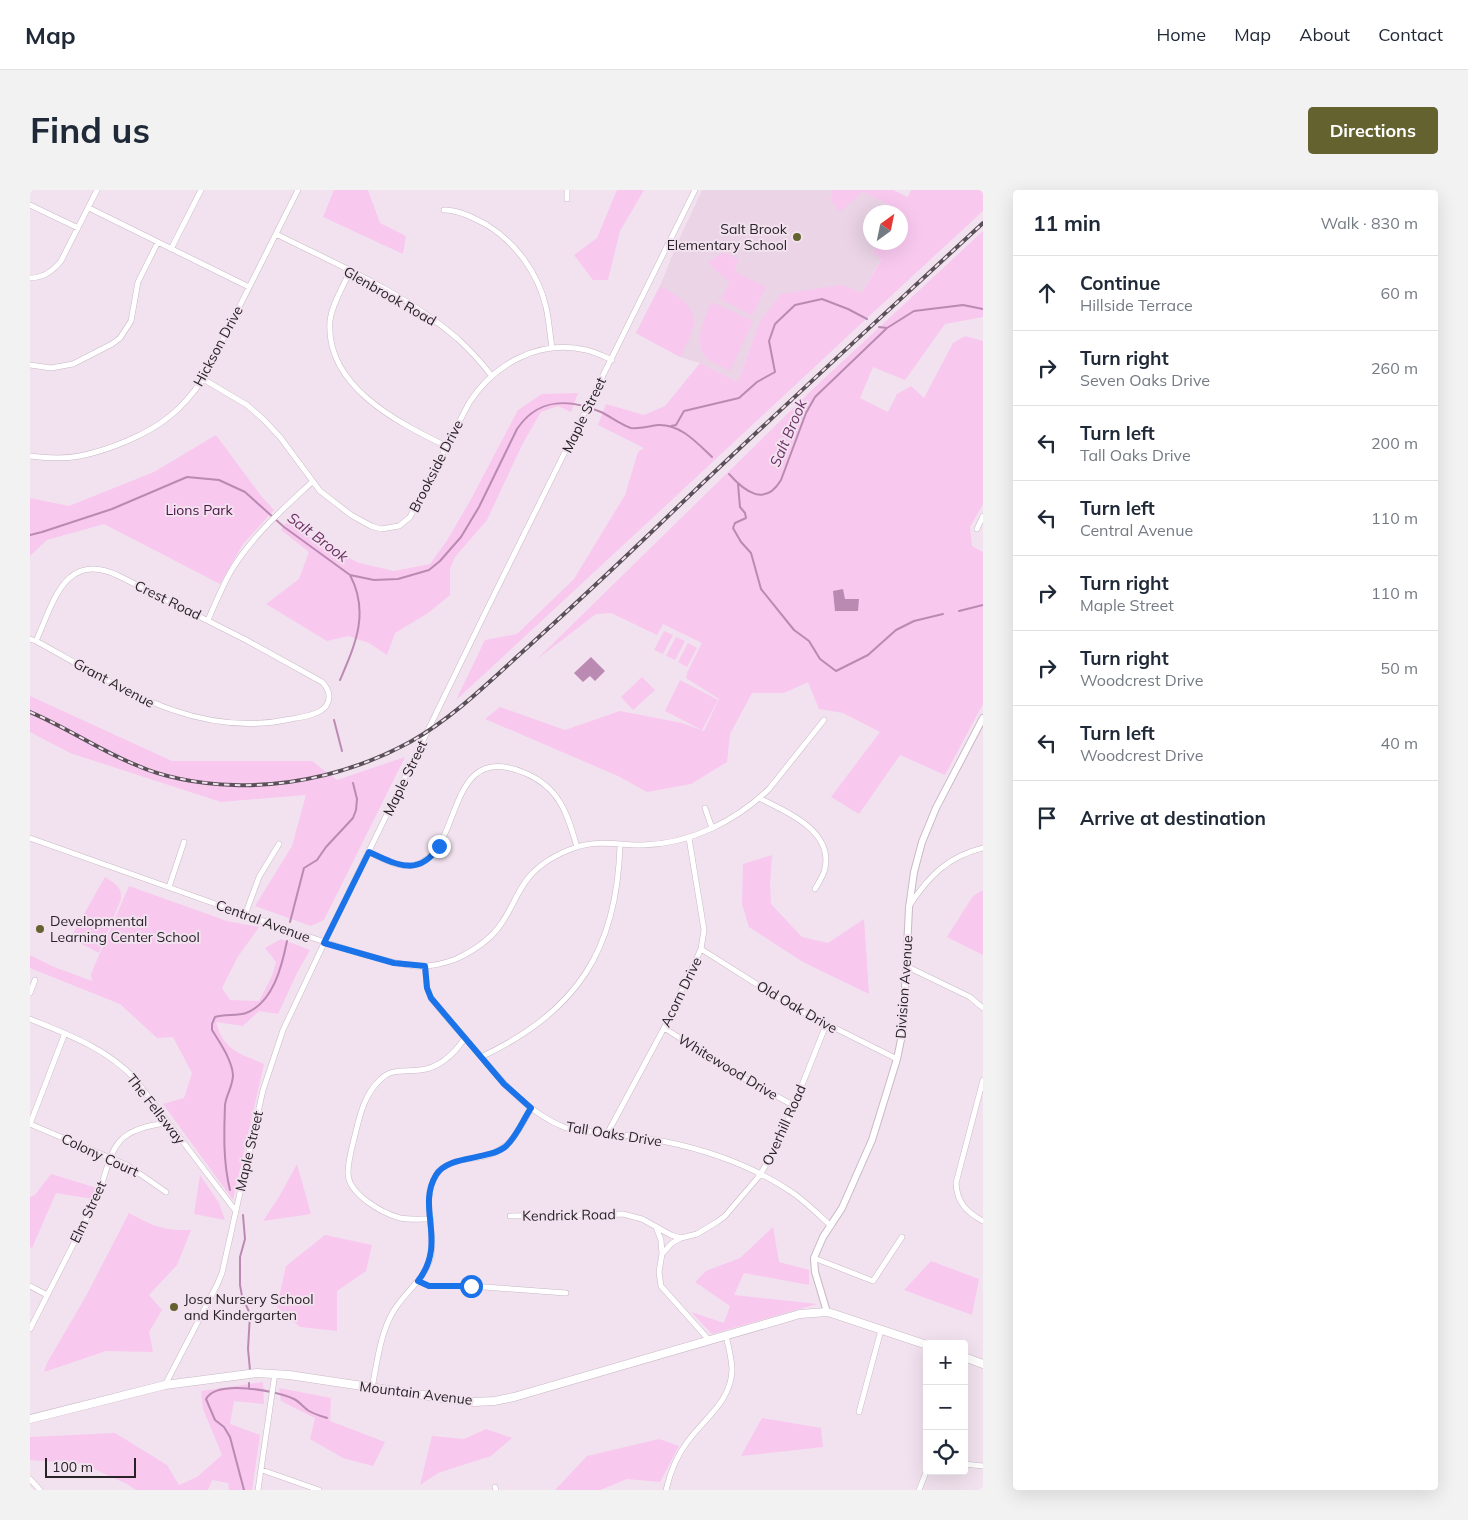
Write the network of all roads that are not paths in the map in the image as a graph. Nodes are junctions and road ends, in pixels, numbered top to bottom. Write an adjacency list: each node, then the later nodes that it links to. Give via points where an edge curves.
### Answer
1 (98, 190): 8 (street)
2 (201, 190): 13 (street)
3 (298, 190): 11 (street, Hickson Drive)
4 (567, 190): 6 (street)
5 (695, 190): 18 (street, Maple Street)
6 (567, 199)
7 (30, 205): 10 (street)
8 (88, 208): 10 (street); 12 (street)
9 (444, 210): 17 (street, via 455,210 481,222 522,256 542,292)
10 (78, 228): 15 (street, via 56,267 39,277)
11 (276, 234): 14 (street, Glenbrook Road); 16 (street, Hickson Drive)
12 (158, 242): 13 (street); 19 (street, via 135,290 133,316 126,330 112,344 82,360 58,367)
13 (171, 249): 16 (street)
14 (350, 271): 20 (street, Glenbrook Road, via 441,326 470,350); 22 (street, via 330,322 336,361 351,383 386,412)
15 (30, 278)
16 (249, 287): 21 (street, Hickson Drive)
17 (552, 348): 18 (street, Brookside Drive, via 577,348); 20 (street, Brookside Drive, via 518,358)
18 (612, 360): 43 (street, Maple Street)
19 (30, 365)
20 (491, 375): 22 (street, Brookside Drive, via 469,403)
21 (203, 379): 23 (street, Hickson Drive, via 182,406 144,433 80,456); 24 (street, Brookside Drive, via 247,405 263,419)
22 (446, 446): 24 (street, Brookside Drive, via 414,511 405,522 392,528 367,525 336,504)
23 (30, 456)
24 (312, 482): 27 (street, via 269,522 246,549 231,571)
25 (983, 516): 26 (street)
26 (977, 529)
27 (208, 620): 29 (street, Crest Road, via 110,572 88,569 74,574 63,585); 30 (street, Crest Road)
28 (30, 639): 29 (street, Grant Avenue)
29 (36, 641): 30 (street, Grant Avenue, via 140,698 205,719 256,724 305,716 325,707 329,697)
30 (325, 685)
31 (983, 718): 46 (street, Division Avenue, via 922,842)
32 (824, 720): 33 (street, Central Avenue)
33 (759, 798): 35 (street, Central Avenue); 45 (street, via 799,819 820,840 826,863)
34 (704, 808): 35 (street)
35 (712, 828): 37 (street, Central Avenue)
36 (30, 838): 44 (street, Central Avenue)
37 (689, 838): 40 (street, Central Avenue, via 660,844); 49 (street, Acorn Drive, via 704,930)
38 (184, 842): 44 (street)
39 (279, 844): 47 (street, via 260,876)
40 (620, 844): 41 (street, Central Avenue); 60 (street, via 617,890 608,928 579,984 568,998 533,1028)
41 (577, 847): 43 (street, via 566,812 553,792 527,774 500,767 487,768 465,786 439,846 428,859 417,865 403,866); 50 (street, Central Avenue, via 551,859 529,877 501,924 478,946 448,962)
42 (983, 848): 46 (street, via 947,863 922,887)
43 (369, 852): 48 (street, Maple Street)
44 (169, 887): 47 (street, Central Avenue)
45 (815, 889)
46 (908, 908): 51 (street, Division Avenue)
47 (245, 915): 48 (street, Central Avenue)
48 (324, 943): 50 (street, Central Avenue, via 394,963); 71 (street, Maple Street, via 272,1061)
49 (701, 949): 56 (street, Old Oak Drive); 57 (street, Acorn Drive)
50 (425, 966): 59 (street, Tall Oaks Drive, via 431,998)
51 (906, 966): 54 (street, via 970,997); 61 (street, Division Avenue, via 903,1030)
52 (35, 980): 53 (street)
53 (30, 993)
54 (983, 1008)
55 (30, 1019): 58 (street, The Fellsway)
56 (826, 1024): 61 (street, Old Oak Drive); 63 (street, Overhill Road)
57 (664, 1028): 63 (street, Whitewood Drive); 67 (street, Acorn Drive)
58 (65, 1033): 65 (street, The Fellsway, via 116,1060 136,1080); 66 (street)
59 (465, 1038): 60 (street, Tall Oaks Drive); 73 (street, via 452,1055 436,1065 394,1072 378,1081 361,1111 350,1153 349,1178 361,1197 400,1218)
60 (481, 1057): 64 (street, Tall Oaks Drive)
61 (897, 1059): 75 (street, Division Avenue, via 872,1140)
62 (983, 1080): 74 (street, via 956,1183 958,1196 968,1212)
63 (793, 1105): 69 (street, Overhill Road)
64 (531, 1108): 67 (street, Tall Oaks Drive, via 566,1128); 73 (street, via 504,1148 486,1156 453,1162 437,1173 429,1197)
65 (167, 1122): 68 (street, Elm Street, via 130,1132); 71 (street, The Fellsway)
66 (30, 1124): 68 (street, Colony Court)
67 (607, 1134): 69 (street, Tall Oaks Drive, via 688,1147 722,1157)
68 (109, 1157): 70 (street, Colony Court, via 127,1165); 84 (street, Elm Street, via 96,1198)
69 (760, 1175): 75 (street, Tall Oaks Drive, via 792,1192); 78 (street, Overhill Road, via 724,1216 697,1234)
70 (166, 1192)
71 (235, 1210): 94 (street, Maple Street, via 217,1285)
72 (510, 1216): 76 (street, Kendrick Road, via 623,1214)
73 (431, 1219): 81 (street, via 431,1257)
74 (983, 1221)
75 (831, 1226): 80 (street, Division Avenue)
76 (656, 1227): 78 (street, Kendrick Road); 79 (street)
77 (902, 1237): 80 (street, via 873,1281)
78 (681, 1238): 79 (street, Overhill Road)
79 (662, 1254): 89 (street, via 661,1286)
80 (814, 1258): 85 (street)
81 (418, 1281): 83 (street, via 429,1286); 95 (street, via 390,1317 381,1342)
82 (30, 1286): 84 (street)
83 (566, 1294)
84 (47, 1295): 86 (street, Elm Street)
85 (827, 1312): 87 (main road); 88 (main road, Mountain Avenue, via 796,1315)
86 (30, 1329)
87 (881, 1330): 90 (main road); 96 (street)
88 (726, 1335): 89 (main road, Mountain Avenue); 106 (street, via 732,1368 725,1395 688,1440)
89 (709, 1340): 95 (main road, Mountain Avenue, via 494,1401 474,1402)
90 (923, 1344)
91 (968, 1359): 92 (main road)
92 (983, 1364)
93 (275, 1373): 94 (main road, Mountain Avenue); 95 (main road, Mountain Avenue); 100 (street)
94 (165, 1385): 97 (main road, Mountain Avenue)
95 (372, 1388)
96 (859, 1412)
97 (30, 1419)
98 (968, 1464): 99 (street)
99 (983, 1466)
100 (262, 1470): 104 (street); 105 (street)
101 (925, 1475): 107 (street)
102 (30, 1478): 103 (street)
103 (40, 1490)
104 (258, 1490)
105 (319, 1490)
106 (666, 1490)
107 (919, 1490)

